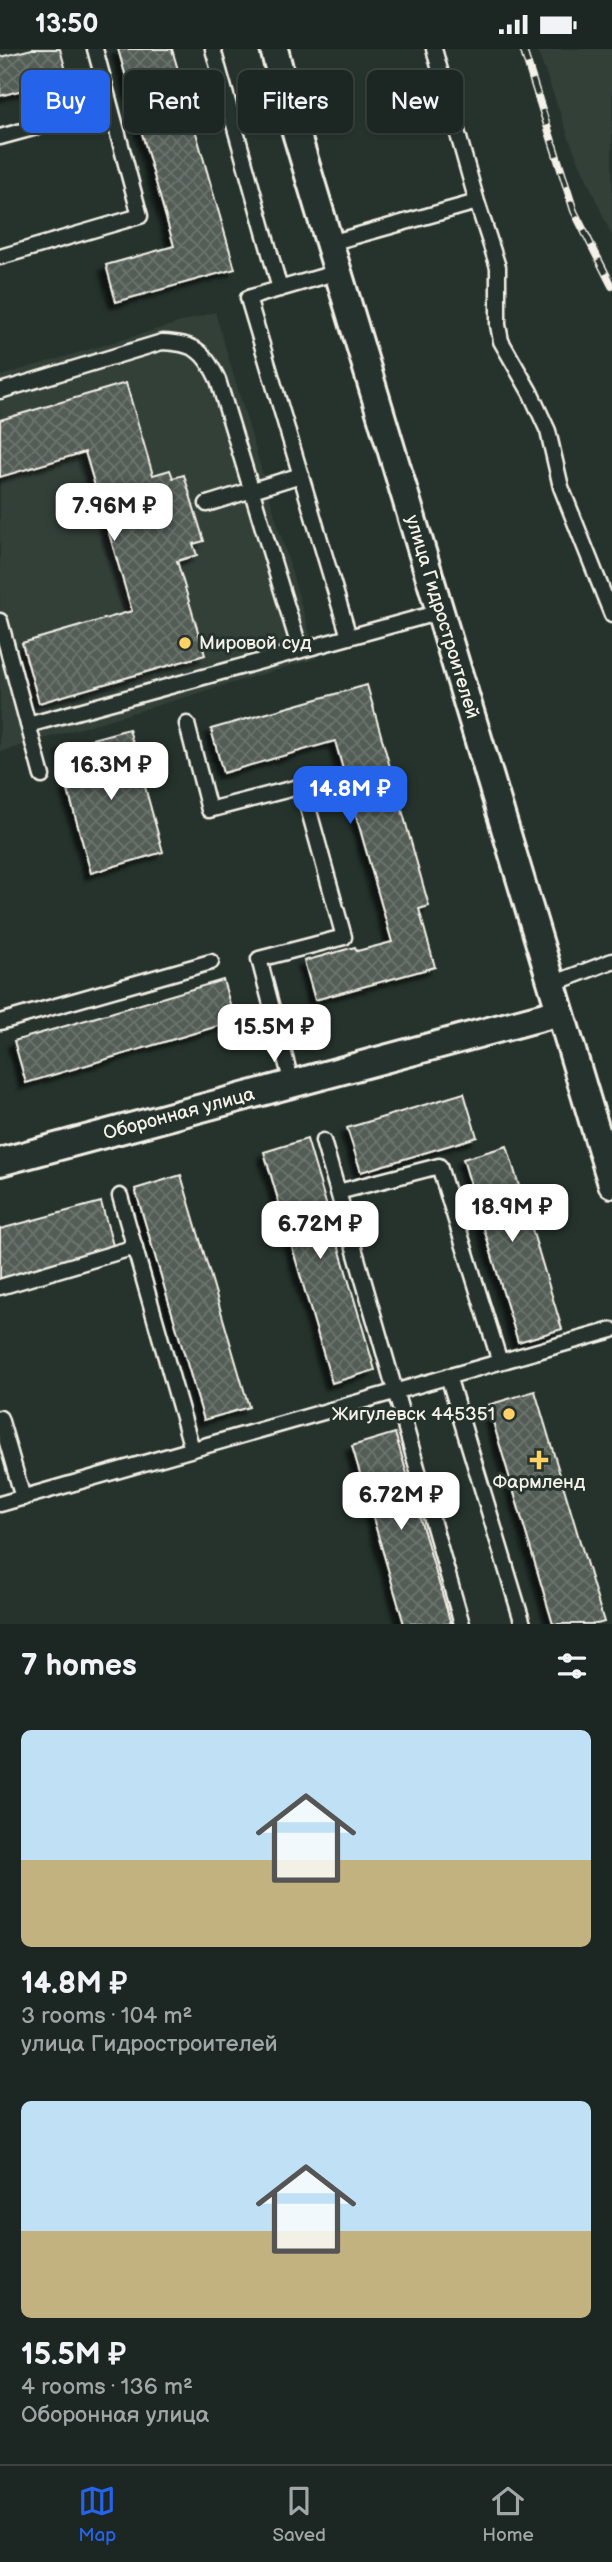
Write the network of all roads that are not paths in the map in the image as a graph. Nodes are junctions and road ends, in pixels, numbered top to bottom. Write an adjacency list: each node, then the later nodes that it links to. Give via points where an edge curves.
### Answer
1 (95, 49): 5 (lane)
2 (213, 49): 13 (lane)
3 (274, 49): 10 (street, улица Гидростроителей)
4 (434, 49): 9 (lane)
5 (100, 70)
6 (110, 107): 11 (lane, via 140,216)
7 (21, 131): 8 (lane)
8 (0, 137)
9 (477, 202): 10 (lane); 19 (lane, via 498,267 500,341 548,431 561,487)
10 (330, 243): 12 (street, улица Гидростроителей)
11 (0, 257)
12 (338, 272): 13 (lane); 18 (street, улица Гидростроителей)
13 (280, 289): 15 (lane, via 248,298)
14 (0, 391): 16 (lane, via 162,342 182,342 210,362)
15 (301, 475): 16 (lane); 21 (lane)
16 (251, 490): 17 (lane); 22 (lane)
17 (207, 504)
18 (440, 612): 21 (lane); 28 (street, улица Гидростроителей)
19 (612, 615)
20 (0, 621): 24 (lane)
21 (349, 637): 22 (lane)
22 (300, 650): 24 (lane)
23 (187, 724): 31 (lane, via 209,810 302,786 344,937 260,959)
24 (28, 725): 25 (lane)
25 (42, 776)
26 (612, 961): 28 (lane)
27 (211, 962): 30 (lane)
28 (552, 984): 29 (street, улица Гидростроителей)
29 (561, 1012): 31 (street, Оборонная улица); 34 (street, улица Гидростроителей)
30 (0, 1022)
31 (292, 1084): 33 (street, Оборонная улица)
32 (323, 1141): 35 (lane)
33 (0, 1162)
34 (612, 1184)
35 (338, 1192): 40 (lane, via 439,1166); 42 (lane)
36 (120, 1196): 37 (lane)
37 (135, 1247): 38 (lane); 44 (lane)
38 (0, 1287)
39 (612, 1330): 40 (lane)
40 (500, 1362): 41 (lane)
41 (448, 1376): 42 (lane); 48 (lane)
42 (394, 1392): 44 (lane); 47 (lane)
43 (0, 1419): 45 (lane)
44 (192, 1449): 45 (lane)
45 (23, 1498): 46 (lane)
46 (0, 1504)
47 (462, 1624)
48 (523, 1624)

